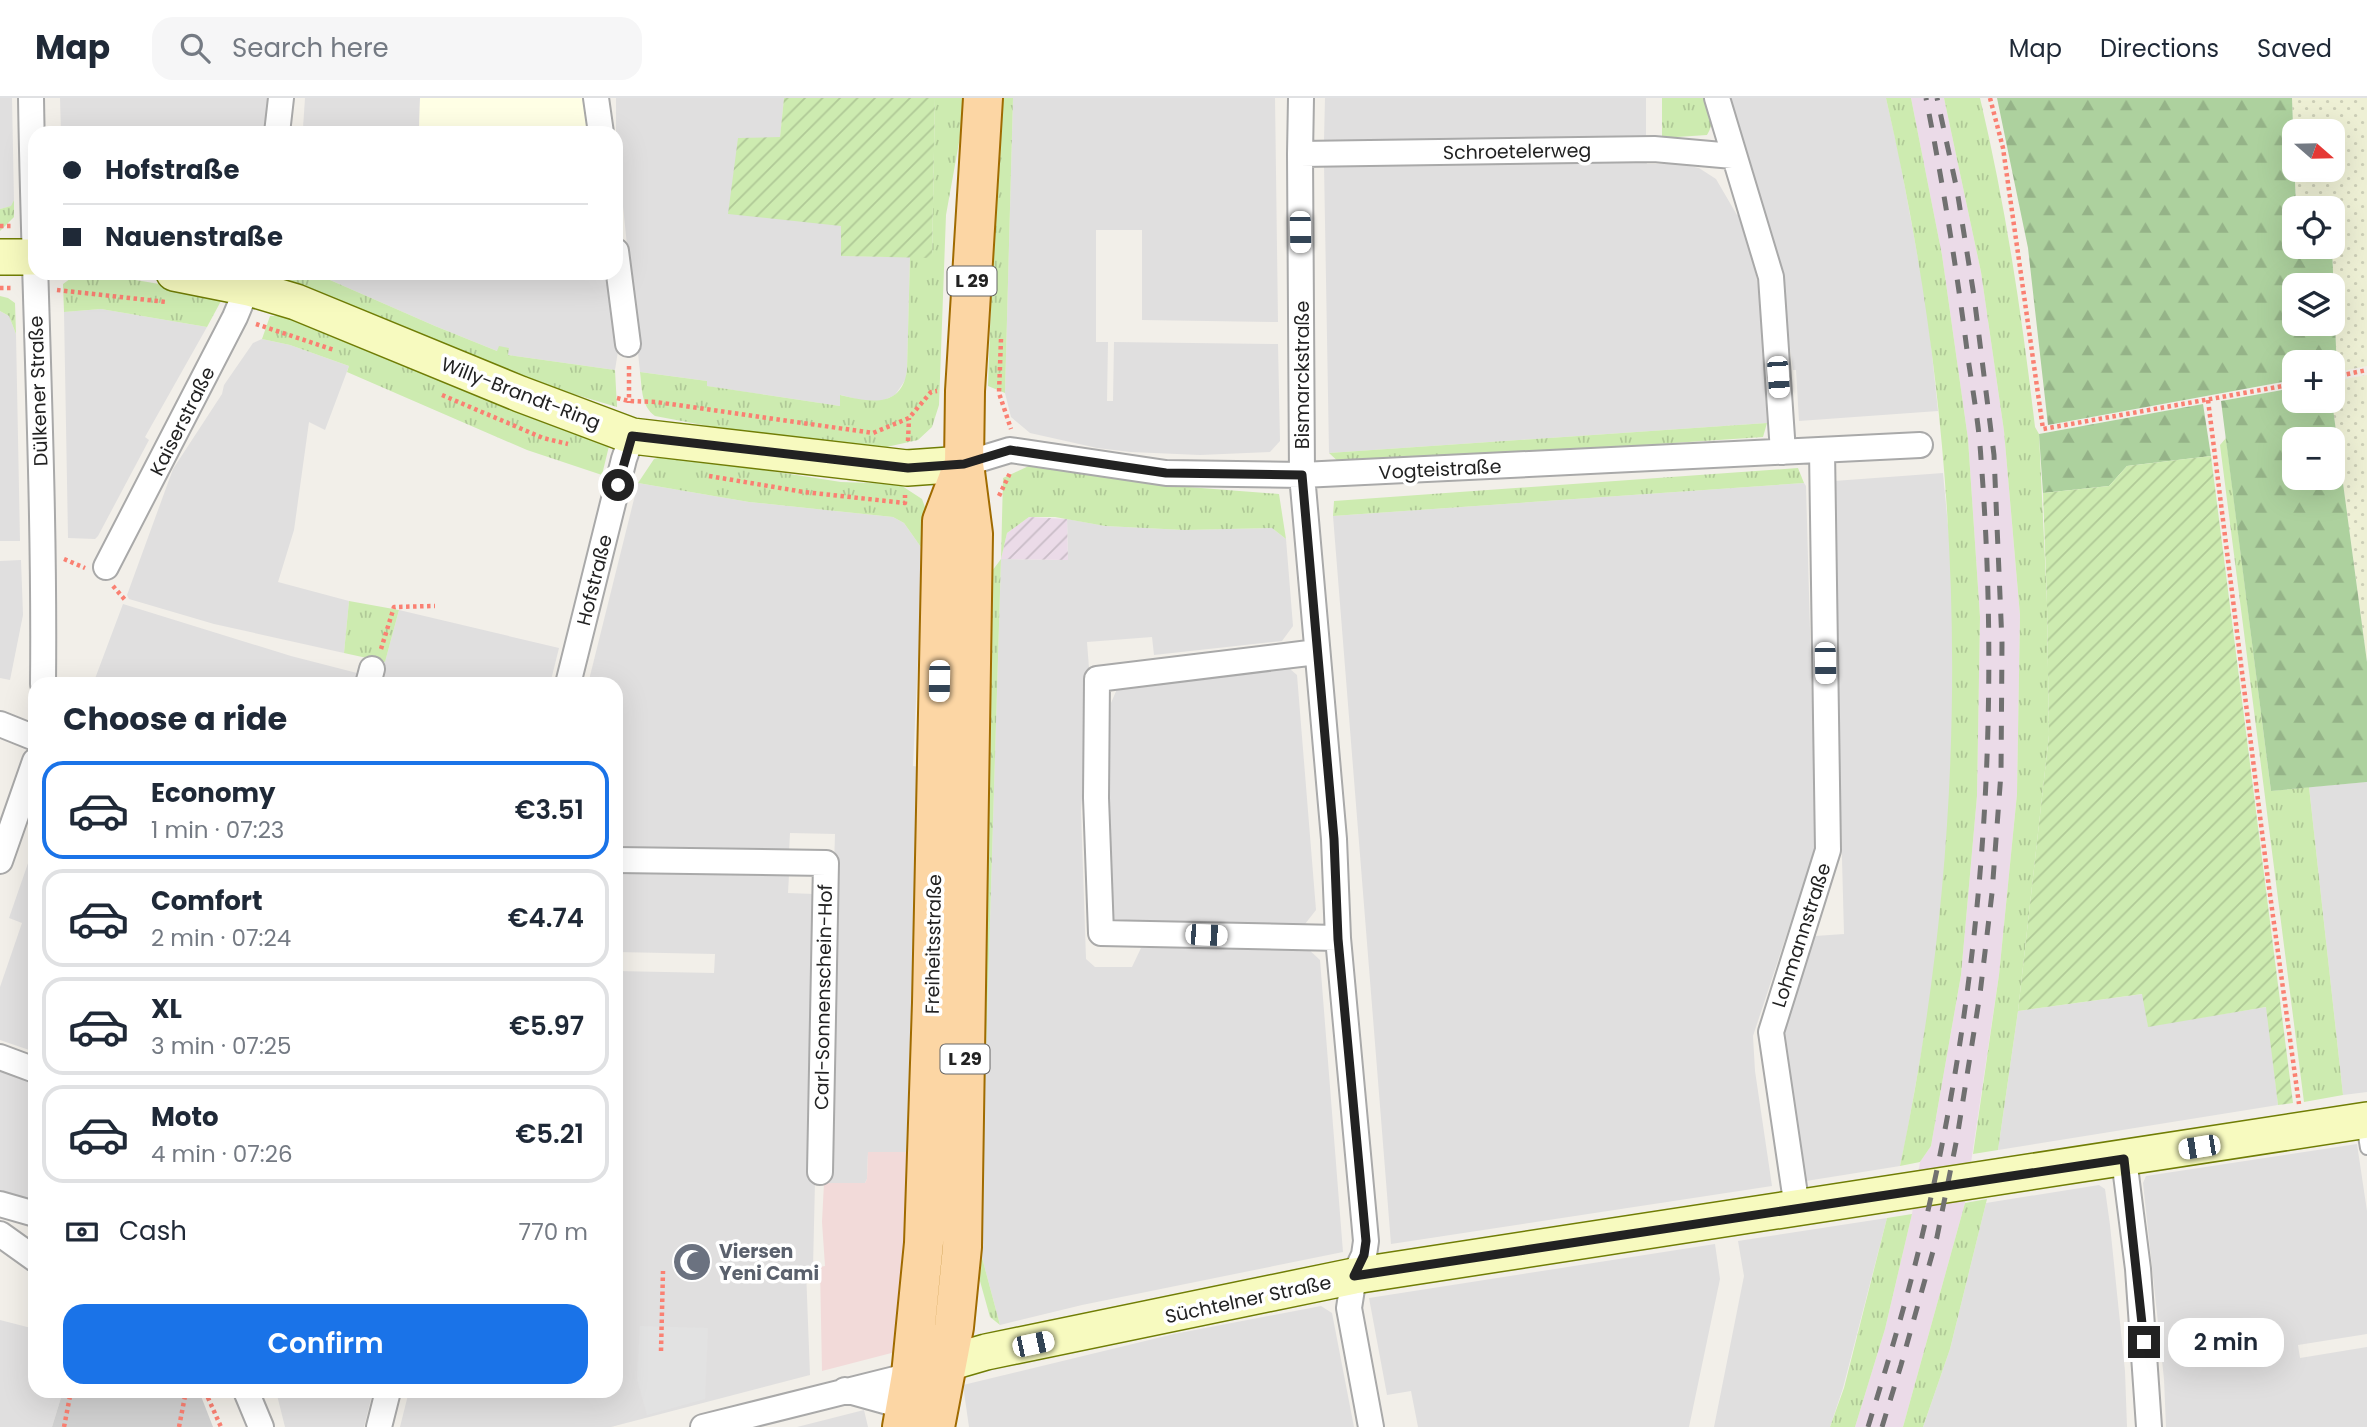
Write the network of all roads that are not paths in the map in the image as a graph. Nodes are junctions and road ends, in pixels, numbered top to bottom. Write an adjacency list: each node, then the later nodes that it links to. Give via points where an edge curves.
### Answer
1 (31, 98): 7 (street, Dülkener Straße)
2 (281, 98): 8 (street)
3 (596, 98): 9 (street)
4 (983, 98): 21 (main road, Freiheitsstraße / L 29, via 982,392)
5 (1301, 98): 10 (street, Bismarckstraße)
6 (1717, 98): 11 (street)
7 (30, 126)
8 (278, 126)
9 (600, 126)
10 (1300, 154): 11 (street, Schroetelerweg, via 1654,149); 22 (street, Bismarckstraße)
11 (1733, 156): 20 (street, via 1771,277)
12 (28, 158): 13 (street, Dülkener Straße)
13 (23, 257): 25 (street, Dülkener Straße, via 44,549)
14 (251, 280): 17 (main road, Willy-Brandt-Ring, via 520,394); 23 (street, Kaiserstraße)
15 (620, 280): 16 (street)
16 (628, 344)
17 (632, 436): 21 (main road, Willy-Brandt-Ring, via 908,468); 26 (street, Hofstraße)
18 (1920, 445): 19 (street, Vogteistraße)
19 (1822, 450): 20 (street, Vogteistraße); 39 (street, Lohmannstraße, via 1828,850 1771,1032)
20 (1783, 452): 22 (street, Vogteistraße)
21 (964, 464): 22 (street, Vogteistraße, via 1010,450 1166,473); 44 (main road, Freiheitsstraße / L 29, via 973,534 962,1247); 48 (main road, Freiheitsstraße / L 29, via 943,521 925,1230)
22 (1302, 475): 24 (street, Bismarckstraße)
23 (100, 570)
24 (1317, 652): 32 (street, Bismarckstraße); 32 (street, via 1097,679 1101,933)
25 (43, 677)
26 (570, 677)
27 (0, 724): 28 (street)
28 (28, 735)
29 (28, 781): 30 (street)
30 (0, 860)
31 (623, 860): 37 (street, Carl-Sonnenschein-Hof, via 826,863)
32 (1338, 939): 43 (street, Bismarckstraße, via 1366,1241)
33 (0, 1057): 34 (street)
34 (28, 1067)
35 (2366, 1129): 36 (main road, Süchtelner Straße, via 2303,1130)
36 (2124, 1159): 39 (main road, Süchtelner Straße); 53 (street, via 2138,1269)
37 (820, 1172)
38 (0, 1204): 40 (street)
39 (1797, 1208): 43 (main road, Süchtelner Straße)
40 (28, 1212)
41 (0, 1234): 42 (street)
42 (28, 1254)
43 (1354, 1276): 44 (main road, Süchtelner Straße, via 986,1352); 52 (street, Bismarckstraße, via 1349,1308)
44 (952, 1345): 48 (main road, Freiheitsstraße / L 29); 48 (main road, Süchtelner Straße)
45 (844, 1390): 48 (street, Süchtelner Straße); 48 (street); 51 (street, Süchtelner Straße)
46 (249, 1398): 49 (street)
47 (386, 1398): 50 (street)
48 (913, 1409)
49 (261, 1427)
50 (379, 1427)
51 (703, 1427)
52 (1371, 1427)
53 (2149, 1427)

